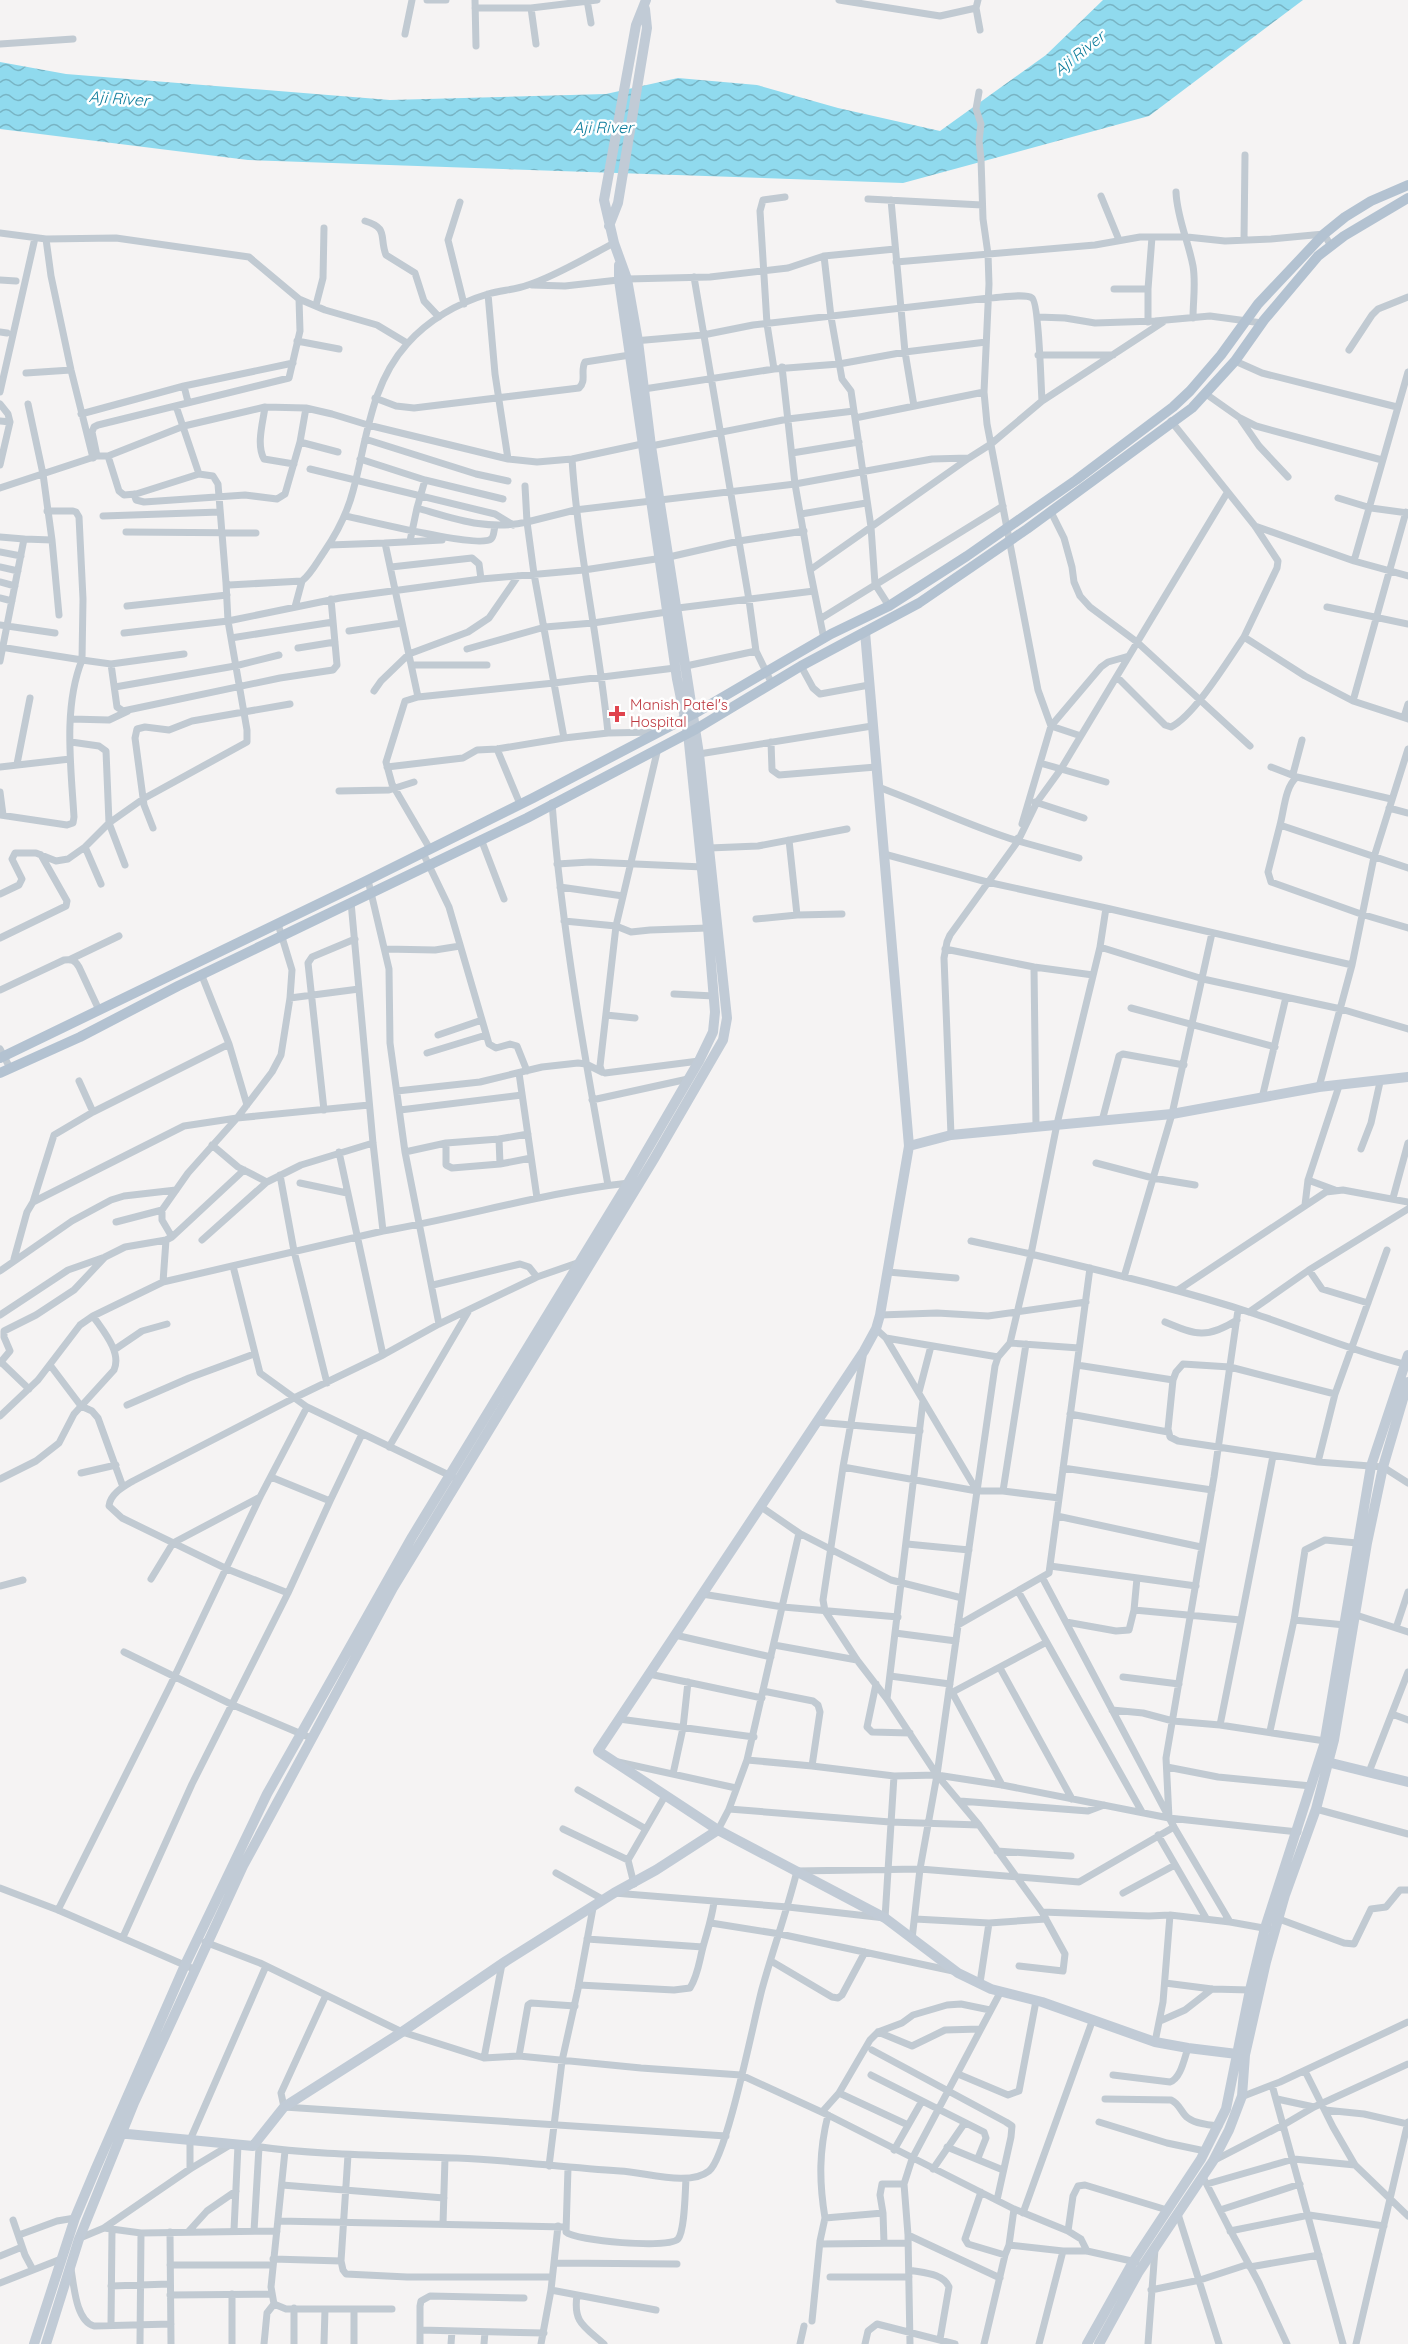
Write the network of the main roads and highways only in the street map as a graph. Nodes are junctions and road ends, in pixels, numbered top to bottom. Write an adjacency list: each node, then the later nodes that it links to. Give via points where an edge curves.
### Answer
1 (1408, 184): 3 (main road)
2 (1408, 198): 4 (main road)
3 (1375, 199): 4 (main road); 5 (main road, via 1324,234 1258,304 1190,391 1165,413 1076,480 889,606 689,716 427,851)
4 (1381, 213): 6 (main road, via 1310,264 1235,362 1173,423 919,603 801,666 692,731 527,818)
5 (1, 1054)
6 (5, 1070)

